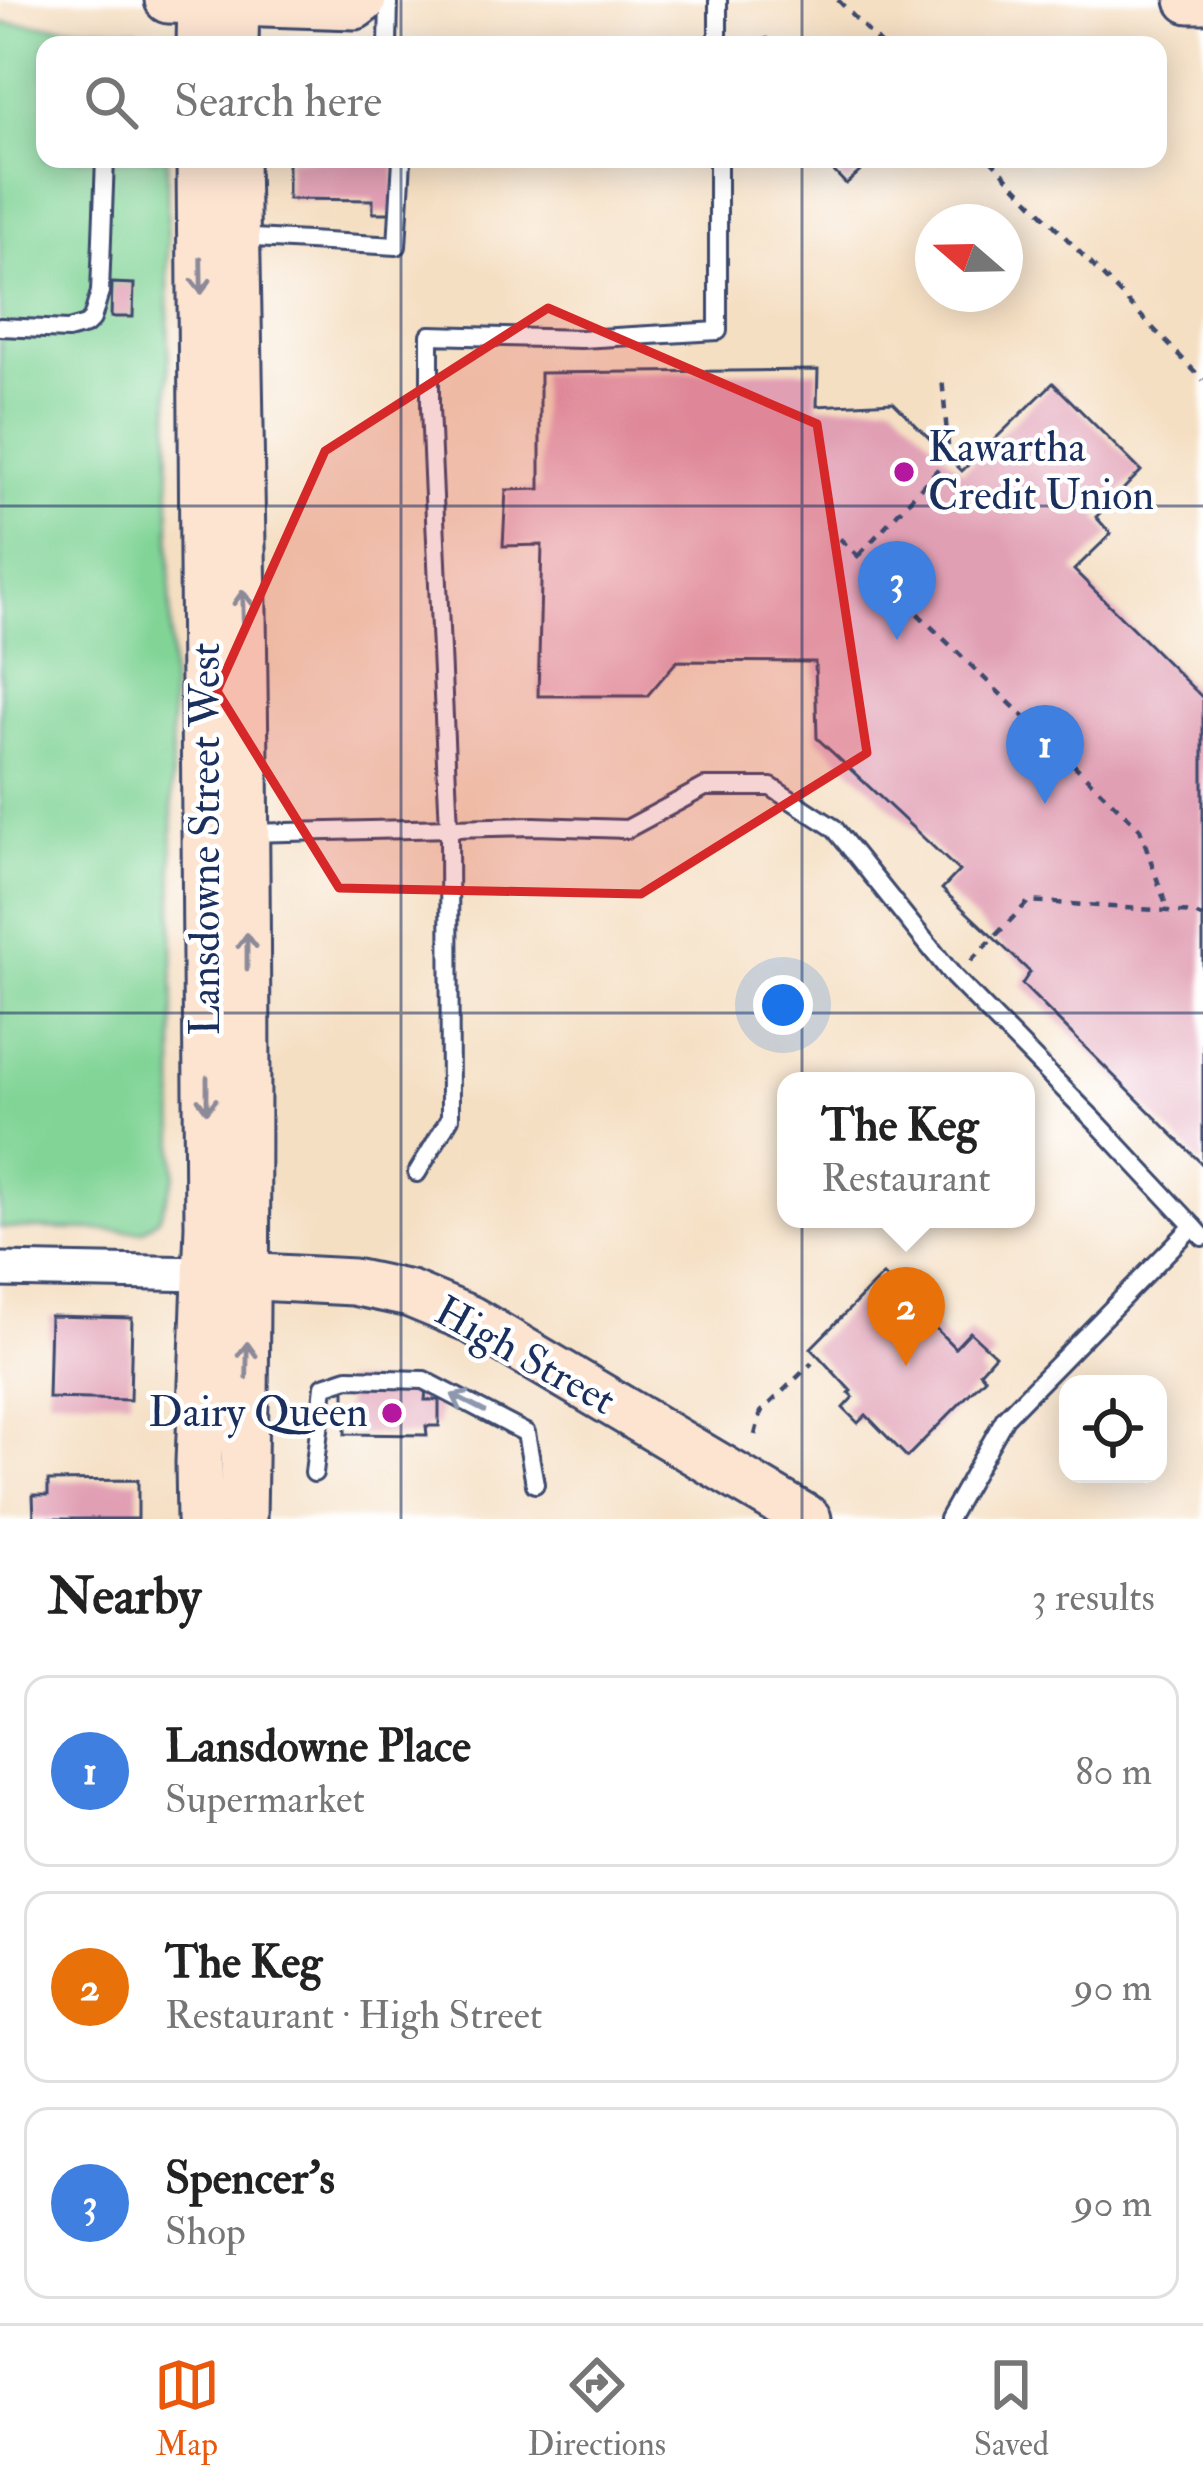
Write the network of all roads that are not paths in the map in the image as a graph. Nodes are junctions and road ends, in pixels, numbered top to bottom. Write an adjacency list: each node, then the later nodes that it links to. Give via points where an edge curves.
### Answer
1 (168, 0): 7 (main road)
2 (363, 0): 7 (main road)
3 (389, 0): 9 (lane)
4 (718, 0): 10 (lane)
5 (1189, 0): 6 (main road)
6 (1203, 0)
7 (222, 10): 8 (main road)
8 (206, 36)
9 (388, 36)
10 (718, 36)
11 (105, 168): 17 (lane, via 92,319 68,330)
12 (200, 168): 23 (main road, Lansdowne Street West, one-way to 23, via 208,1156)
13 (235, 168): 16 (main road, Lansdowne Street West)
14 (401, 168): 16 (lane, via 397,246)
15 (718, 168): 18 (lane, via 718,331 581,339 430,335)
16 (236, 237): 19 (main road, Lansdowne Street West, one-way to 16)
17 (0, 327)
18 (449, 828): 19 (lane); 20 (lane, via 451,1118); 21 (lane, via 627,829 705,788 771,787 834,828 954,977)
19 (246, 833): 23 (main road, Lansdowne Street West, one-way to 19)
20 (417, 1173)
21 (1198, 1231): 29 (lane, via 1005,1418)
22 (0, 1270): 23 (street, High Street)
23 (227, 1276): 26 (main road, Lansdowne Street West, via 199,1462); 27 (main road, Lansdowne Street West, one-way to 23); 28 (main road, High Street, via 353,1282 470,1319)
24 (314, 1473): 25 (lane, one-way to 24, via 526,1432 424,1380 349,1378 324,1386)
25 (536, 1484)
26 (200, 1519)
27 (243, 1519)
28 (808, 1519)
29 (948, 1519)

